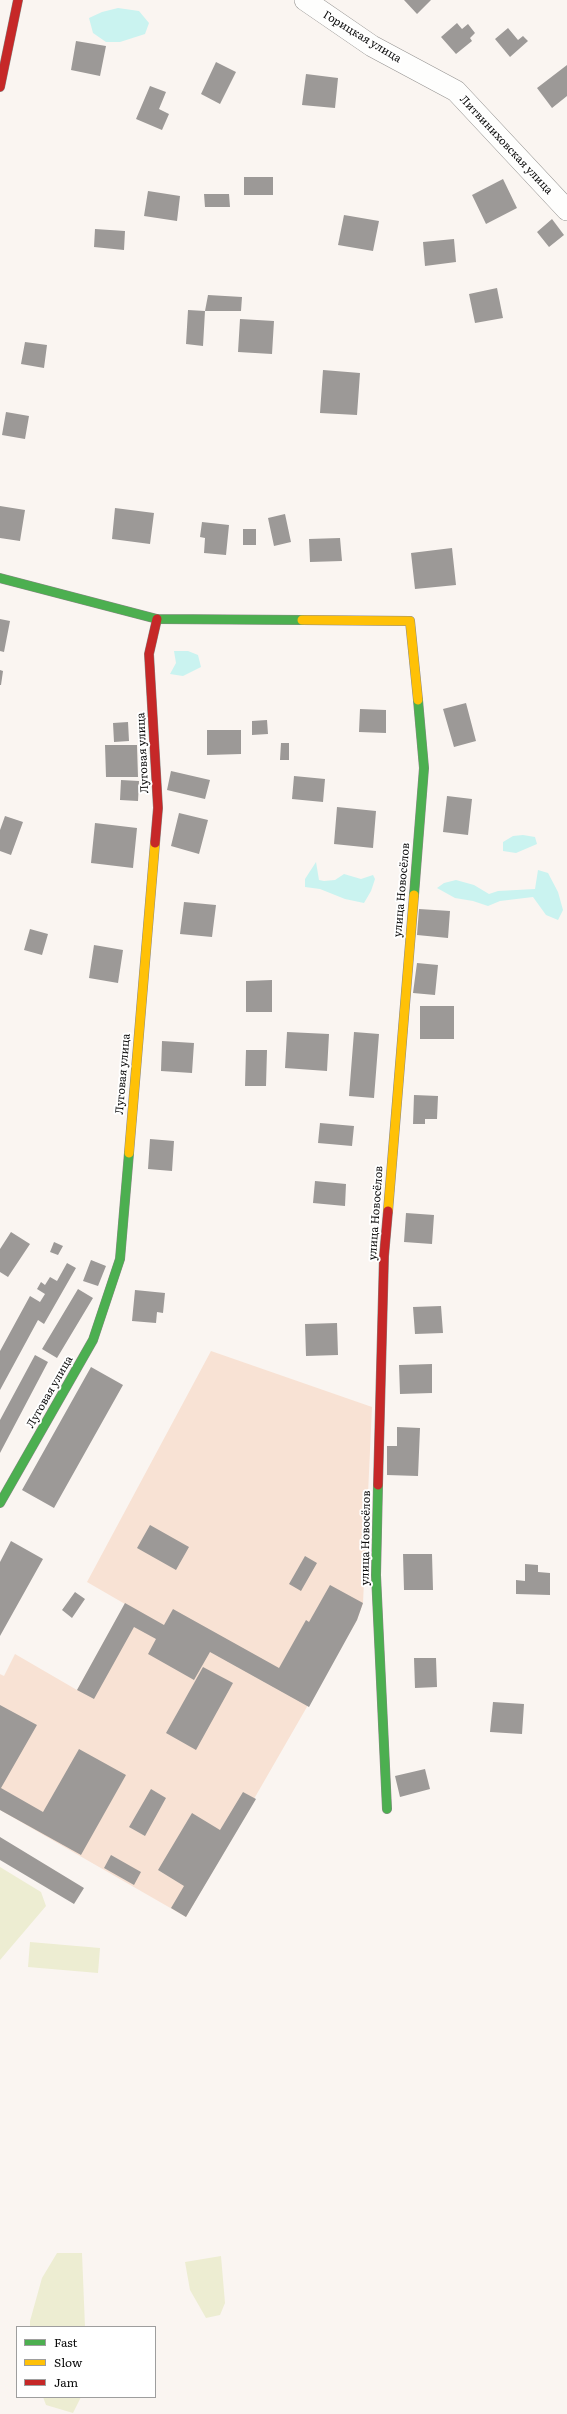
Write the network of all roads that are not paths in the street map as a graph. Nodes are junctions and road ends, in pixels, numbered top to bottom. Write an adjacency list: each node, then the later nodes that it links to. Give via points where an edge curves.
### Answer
1 (18, 0): 4 (street)
2 (306, 0): 3 (street, Горицкая улица, via 372,46)
3 (443, 83): 5 (street, Литвиниховская улица, via 456,91)
4 (0, 87)
5 (567, 210)
6 (0, 578): 7 (street)
7 (157, 619): 8 (street, Луговая улица, via 149,654 158,808 120,1259 93,1340); 9 (street, улица Новосёлов, via 410,621 424,768 384,1256 376,1575)
8 (0, 1503)
9 (387, 1809)

